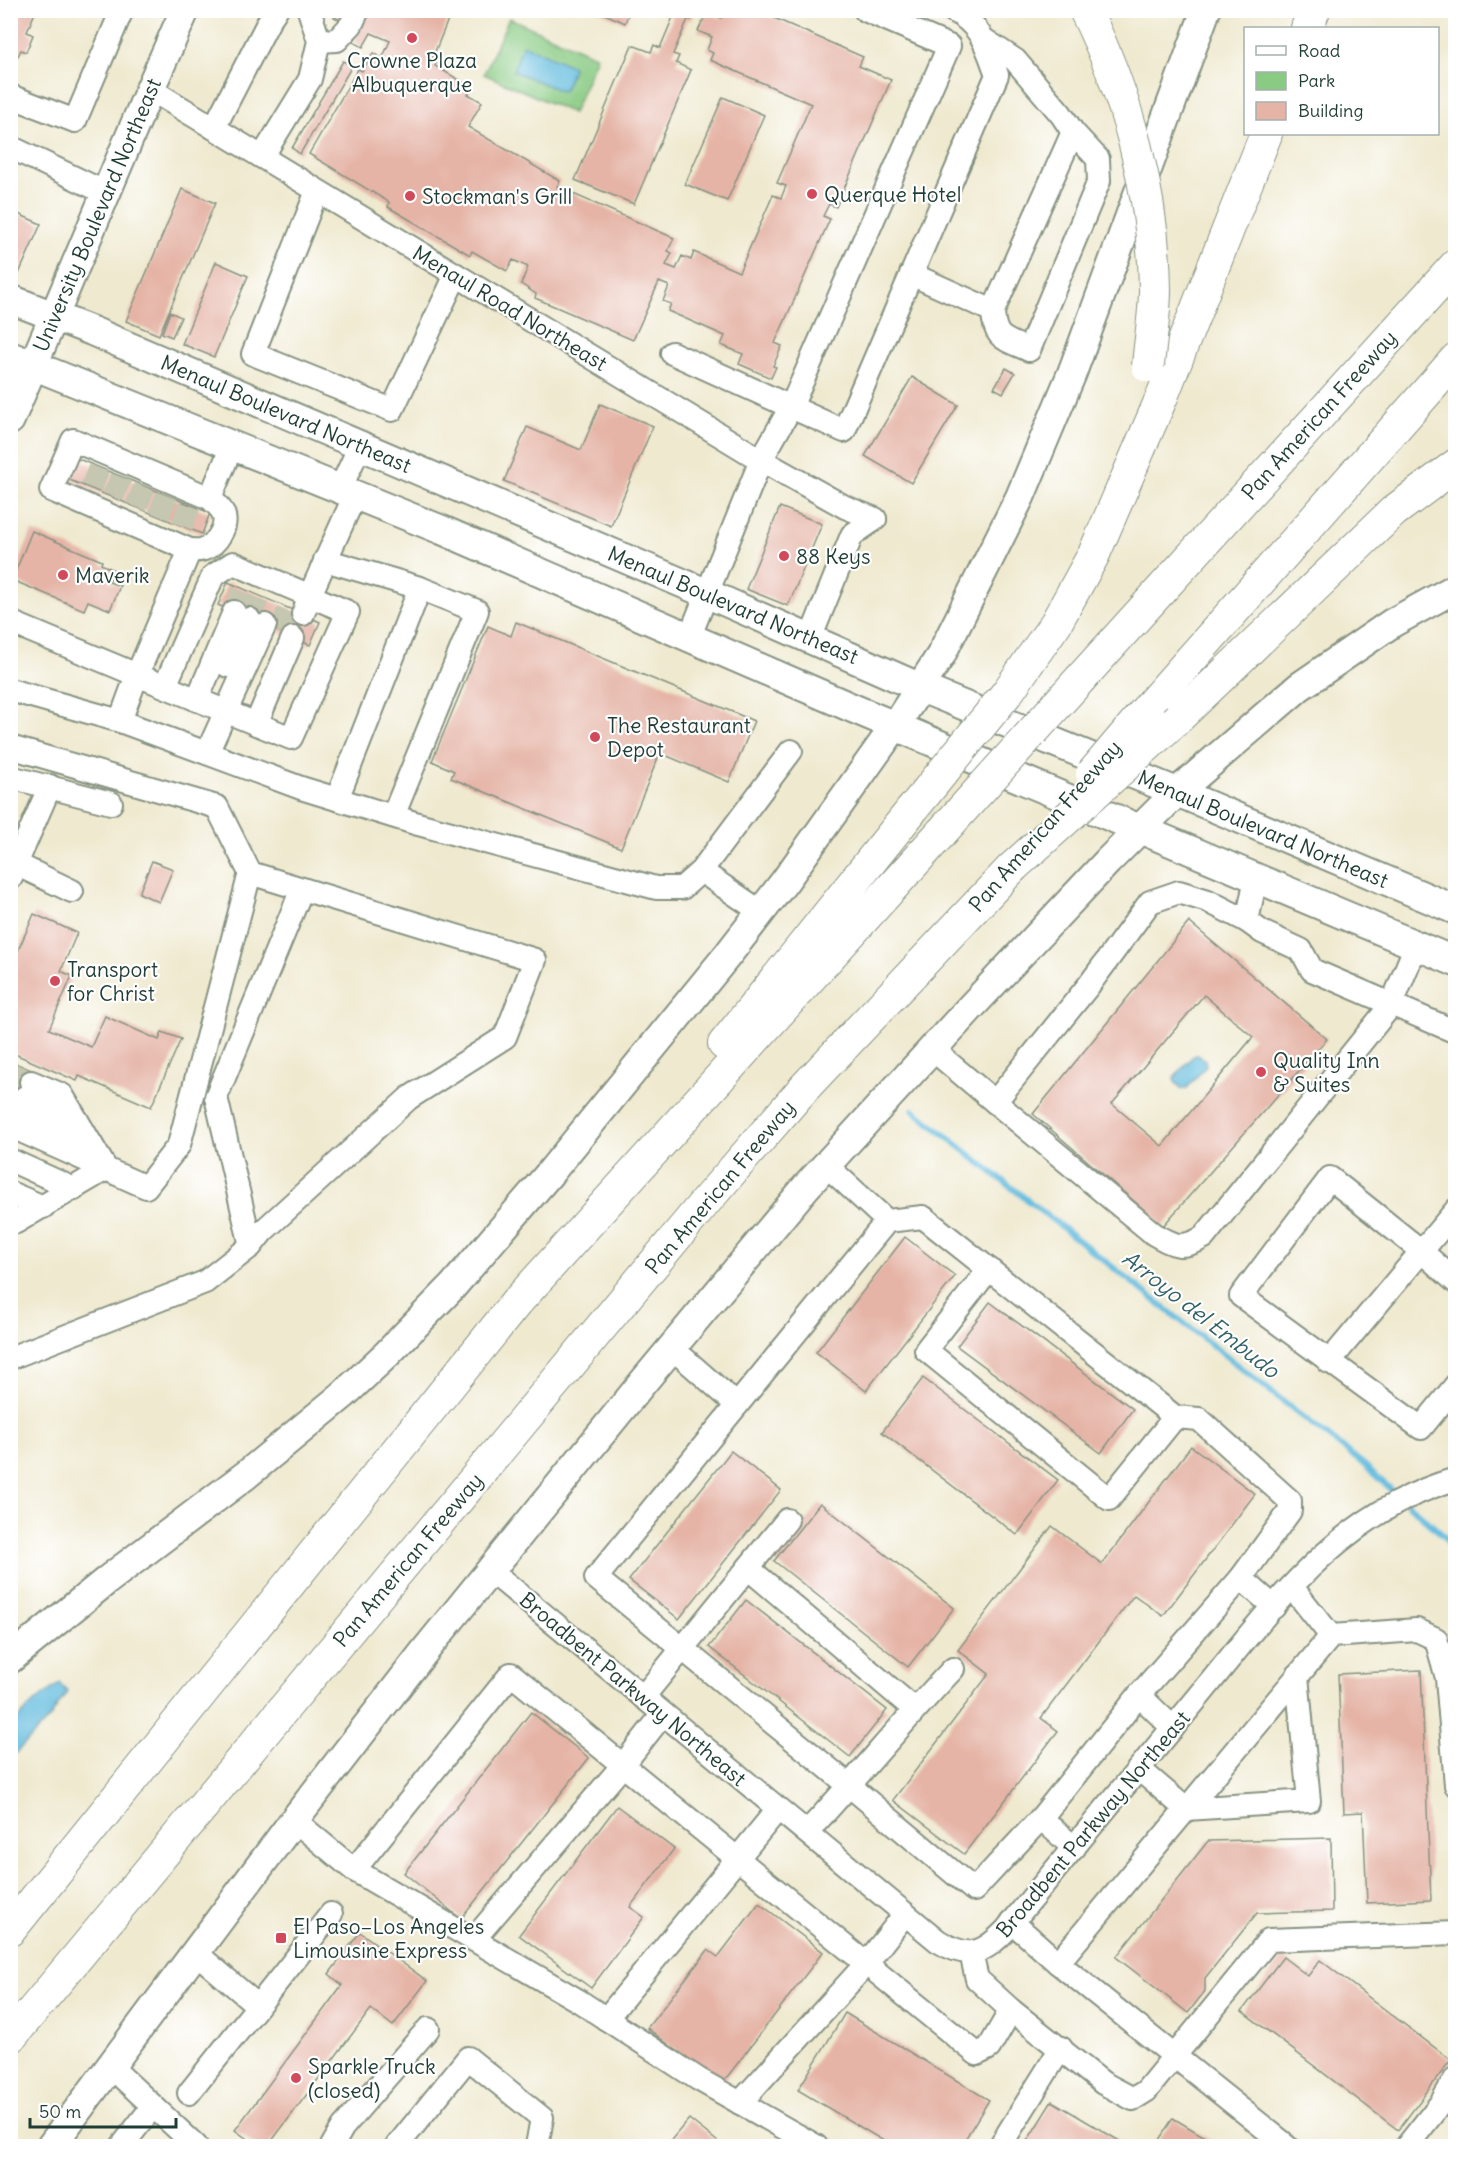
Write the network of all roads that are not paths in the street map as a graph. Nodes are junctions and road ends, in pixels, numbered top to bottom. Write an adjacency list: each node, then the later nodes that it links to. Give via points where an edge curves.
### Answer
1 (122, 10): 18 (street, via 75,122)
2 (184, 10): 16 (main road, University Boulevard Northeast)
3 (276, 10): 19 (street)
4 (309, 10): 14 (street)
5 (358, 10): 14 (street, via 337,40)
6 (865, 10): 15 (street)
7 (951, 10): 13 (street, via 962,15)
8 (1085, 10): 46 (highway, bridge, via 1120,96 1144,183 1155,291 1148,366 1137,421)
9 (1195, 10): 17 (main road)
10 (1206, 10): 17 (main road)
11 (1314, 10): 12 (highway)
12 (1307, 27)
13 (984, 39): 15 (street); 20 (street, via 1015,60); 27 (street, via 997,75)
14 (319, 41): 23 (street, via 310,79)
15 (949, 46): 35 (street)
16 (150, 89): 19 (street, Menaul Road Northeast); 25 (main road, University Boulevard Northeast)
17 (1174, 95): 58 (main road, via 1072,373 1020,497)
18 (10, 96)
19 (214, 128): 23 (street, Menaul Road Northeast)
20 (1073, 132): 30 (street); 30 (street, via 1098,159 1099,181 1029,350 1001,337 993,326)
21 (1266, 135): 46 (highway, via 1161,399)
22 (10, 147): 25 (street)
23 (262, 157): 24 (street, Menaul Road Northeast)
24 (317, 191): 28 (street, Menaul Road Northeast); 28 (street, via 254,354 392,410)
25 (106, 193): 31 (main road, University Boulevard Northeast)
26 (1455, 266): 103 (highway, Pan American Freeway, bridge)
27 (911, 274): 30 (street); 35 (street, via 844,431)
28 (456, 275): 39 (street, Menaul Road Northeast)
29 (10, 299): 31 (main road, Menaul Boulevard Northeast)
30 (993, 311)
31 (54, 316): 34 (main road, University Boulevard Northeast); 38 (main road, Menaul Boulevard Northeast)
32 (672, 353): 35 (street)
33 (1455, 359): 73 (highway, Pan American Freeway, bridge)
34 (22, 361): 36 (main road, University Boulevard Northeast); 37 (main road)
35 (791, 407): 39 (street)
36 (10, 420)
37 (232, 446): 42 (main road); 44 (street)
38 (360, 446): 42 (street); 51 (main road, Menaul Boulevard Northeast)
39 (761, 460): 51 (street); 55 (street, Menaul Road Northeast, via 845,507 875,519 852,535)
40 (1455, 465): 73 (highway, bridge, via 1394,511 1178,718)
41 (117, 488): 41 (street, via 95,479); 43 (street); 43 (street)
42 (347, 492): 47 (street); 54 (main road)
43 (140, 498): 44 (street, via 170,489); 45 (street, via 155,525)
44 (199, 499): 45 (street, via 223,512 222,532 203,550)
45 (182, 540): 56 (street)
46 (1094, 554): 103 (highway, bridge, via 1060,615 1001,701)
47 (325, 560): 48 (street); 50 (street)
48 (420, 588): 69 (street); 71 (street, via 477,611)
49 (1455, 588): 68 (main road, via 1382,629 1299,687)
50 (278, 593): 57 (street, via 233,563 213,576); 60 (street, via 348,612 291,738)
51 (708, 594): 54 (street); 55 (main road, Menaul Boulevard Northeast)
52 (10, 622): 56 (street)
53 (264, 625): 60 (street); 60 (street); 60 (street)
54 (689, 638): 62 (main road)
55 (810, 639): 58 (main road, Menaul Boulevard Northeast)
56 (137, 675): 57 (street); 61 (street)
57 (165, 686): 60 (street)
58 (921, 688): 62 (main road); 68 (main road, Menaul Boulevard Northeast)
59 (10, 690): 61 (street)
60 (226, 712): 65 (street)
61 (120, 721): 65 (street)
62 (895, 726): 72 (main road); 81 (main road)
63 (10, 747): 76 (street, via 217,807)
64 (790, 751): 75 (street)
65 (207, 753): 69 (street)
66 (10, 777): 67 (street)
67 (50, 786): 70 (street); 74 (street)
68 (1177, 792): 72 (main road); 80 (main road, Menaul Boulevard Northeast)
69 (337, 799): 71 (street)
70 (111, 803)
71 (393, 816): 75 (street, via 656,888 682,888)
72 (1140, 830): 77 (main road); 87 (main road)
73 (1011, 868): 153 (highway, Pan American Freeway, via 805,1087 706,1201)
74 (13, 871): 79 (street)
75 (700, 871): 81 (street)
76 (250, 873): 78 (street); 94 (street, via 179,1145 146,1187)
77 (1256, 878): 82 (street); 83 (main road)
78 (302, 889): 99 (street, via 216,1097); 99 (street, via 534,960 505,1037 409,1098)
79 (72, 891)
80 (1455, 910)
81 (761, 912): 119 (main road, via 550,1173 453,1286 387,1354 246,1475)
82 (1247, 921): 85 (street, via 1301,950 1312,970); 88 (street, via 1179,892 1150,902)
83 (1416, 945): 84 (main road); 85 (street)
84 (1455, 962)
85 (1392, 1004): 86 (street); 88 (street, via 1204,1237 1189,1246 1173,1245 1154,1234)
86 (1455, 1032)
87 (932, 1049): 88 (street); 92 (main road)
88 (995, 1102)
89 (19, 1112): 90 (street); 90 (street, via 62,1095); 94 (street)
90 (91, 1144): 94 (street)
91 (10, 1160): 94 (street)
92 (826, 1166): 98 (street); 104 (main road)
93 (10, 1176): 94 (street)
94 (74, 1188): 95 (street); 97 (street, via 16,1222)
95 (10, 1193)
96 (1455, 1210): 100 (street)
97 (10, 1220)
98 (887, 1221): 101 (street, via 923,1217); 108 (street)
99 (251, 1246): 105 (street, via 205,1282)
100 (1420, 1250): 102 (street); 106 (street); 106 (street, via 1330,1178 1241,1296)
101 (989, 1269): 109 (street); 109 (street, via 926,1350 1109,1499)
102 (1455, 1282)
103 (516, 1303): 142 (highway, Pan American Freeway)
104 (672, 1348): 108 (street); 113 (main road)
105 (10, 1358)
106 (1329, 1362): 107 (street, via 1421,1428)
107 (1455, 1385)
108 (737, 1405): 118 (street, via 596,1578)
109 (1175, 1417): 114 (street, via 1199,1419 1290,1501 1290,1511)
110 (1455, 1479): 115 (street, Broadbent Parkway Northeast, via 1401,1499 1372,1517 1313,1563)
111 (788, 1520): 112 (street)
112 (748, 1568): 118 (street); 124 (street)
113 (491, 1571): 123 (street, Broadbent Parkway Northeast); 134 (main road)
114 (1240, 1578): 116 (street); 122 (street)
115 (1292, 1587): 116 (street, Broadbent Parkway Northeast); 117 (street)
116 (1274, 1607): 126 (street, Broadbent Parkway Northeast)
117 (1331, 1636): 121 (street); 129 (street, via 1418,1630 1436,1639 1447,1678)
118 (682, 1648): 123 (street); 130 (street)
119 (10, 1659)
120 (953, 1669): 124 (street)
121 (1297, 1676): 132 (street); 132 (street, via 1309,1801)
122 (1139, 1695): 126 (street); 133 (street)
123 (643, 1697): 125 (street, Broadbent Parkway Northeast)
124 (914, 1710): 130 (street)
125 (663, 1714): 127 (street); 131 (street, Broadbent Parkway Northeast)
126 (1173, 1728): 128 (street, Broadbent Parkway Northeast)
127 (623, 1765): 137 (street); 138 (street, via 511,1674); 144 (street)
128 (1139, 1770): 132 (street); 136 (street, Broadbent Parkway Northeast)
129 (1455, 1785)
130 (850, 1786): 133 (street, via 974,1890); 135 (street)
131 (778, 1809): 135 (street, Broadbent Parkway Northeast); 137 (street)
132 (1186, 1809): 147 (street)
133 (1041, 1818): 136 (street)
134 (294, 1820): 138 (street); 145 (main road)
135 (807, 1832): 140 (street, Broadbent Parkway Northeast)
136 (1074, 1848): 141 (street, Broadbent Parkway Northeast)
137 (739, 1859): 148 (street); 151 (street)
138 (354, 1870): 144 (street)
139 (331, 1914): 149 (street)
140 (905, 1914): 146 (street, Broadbent Parkway Northeast, via 948,1947); 148 (street)
141 (1012, 1922): 146 (street, Broadbent Parkway Northeast, via 993,1944); 147 (street)
142 (10, 1930)
143 (1455, 1933): 155 (street, via 1269,1940)
144 (474, 1938): 151 (street)
145 (195, 1952): 149 (street); 156 (main road)
146 (971, 1953): 150 (street, via 977,1979)
147 (1058, 1963): 155 (street)
148 (866, 1964): 150 (street, via 977,2054 989,2048); 159 (street)
149 (258, 2006): 158 (street)
150 (1011, 2010): 154 (street)
151 (606, 2019): 159 (street)
152 (428, 2028): 164 (street, via 343,2127)
153 (10, 2038)
154 (1061, 2048): 155 (street, via 1103,2083 1132,2099 1146,2091); 168 (street)
155 (1175, 2056): 169 (street)
156 (110, 2066): 160 (street); 161 (main road)
157 (1455, 2078): 170 (street)
158 (189, 2093)
159 (740, 2103): 167 (street)
160 (153, 2106): 162 (street); 163 (street)
161 (51, 2146)
162 (122, 2146)
163 (196, 2146)
164 (332, 2146)
165 (397, 2146): 166 (street, via 468,2058 542,2118)
166 (537, 2146)
167 (816, 2146)
168 (1000, 2146)
169 (1287, 2146)
170 (1407, 2146)

